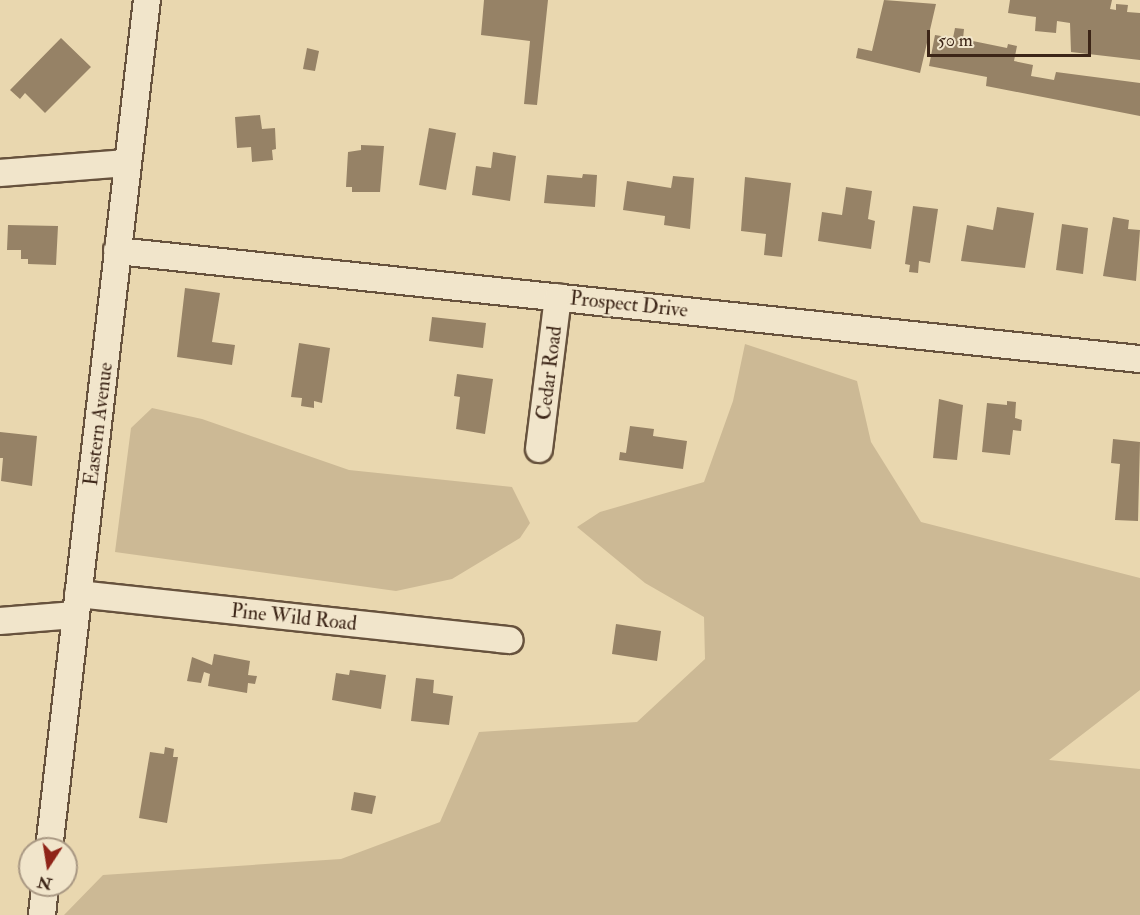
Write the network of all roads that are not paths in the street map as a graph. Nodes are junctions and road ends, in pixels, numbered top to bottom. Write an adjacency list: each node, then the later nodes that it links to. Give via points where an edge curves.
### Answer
1 (147, 0): 2 (street, Eastern Avenue)
2 (127, 163): 3 (street); 4 (street, Eastern Avenue)
3 (0, 173)
4 (117, 251): 5 (street, Prospect Drive); 8 (street, Eastern Avenue)
5 (558, 297): 6 (street, Prospect Drive); 7 (street, Cedar Road)
6 (1140, 359)
7 (539, 449)
8 (77, 604): 9 (street, Pine Wild Road); 10 (street, Pine Wild Road); 11 (street, Eastern Avenue)
9 (0, 621)
10 (510, 640)
11 (50, 837)
12 (44, 897): 13 (street)
13 (42, 915)

